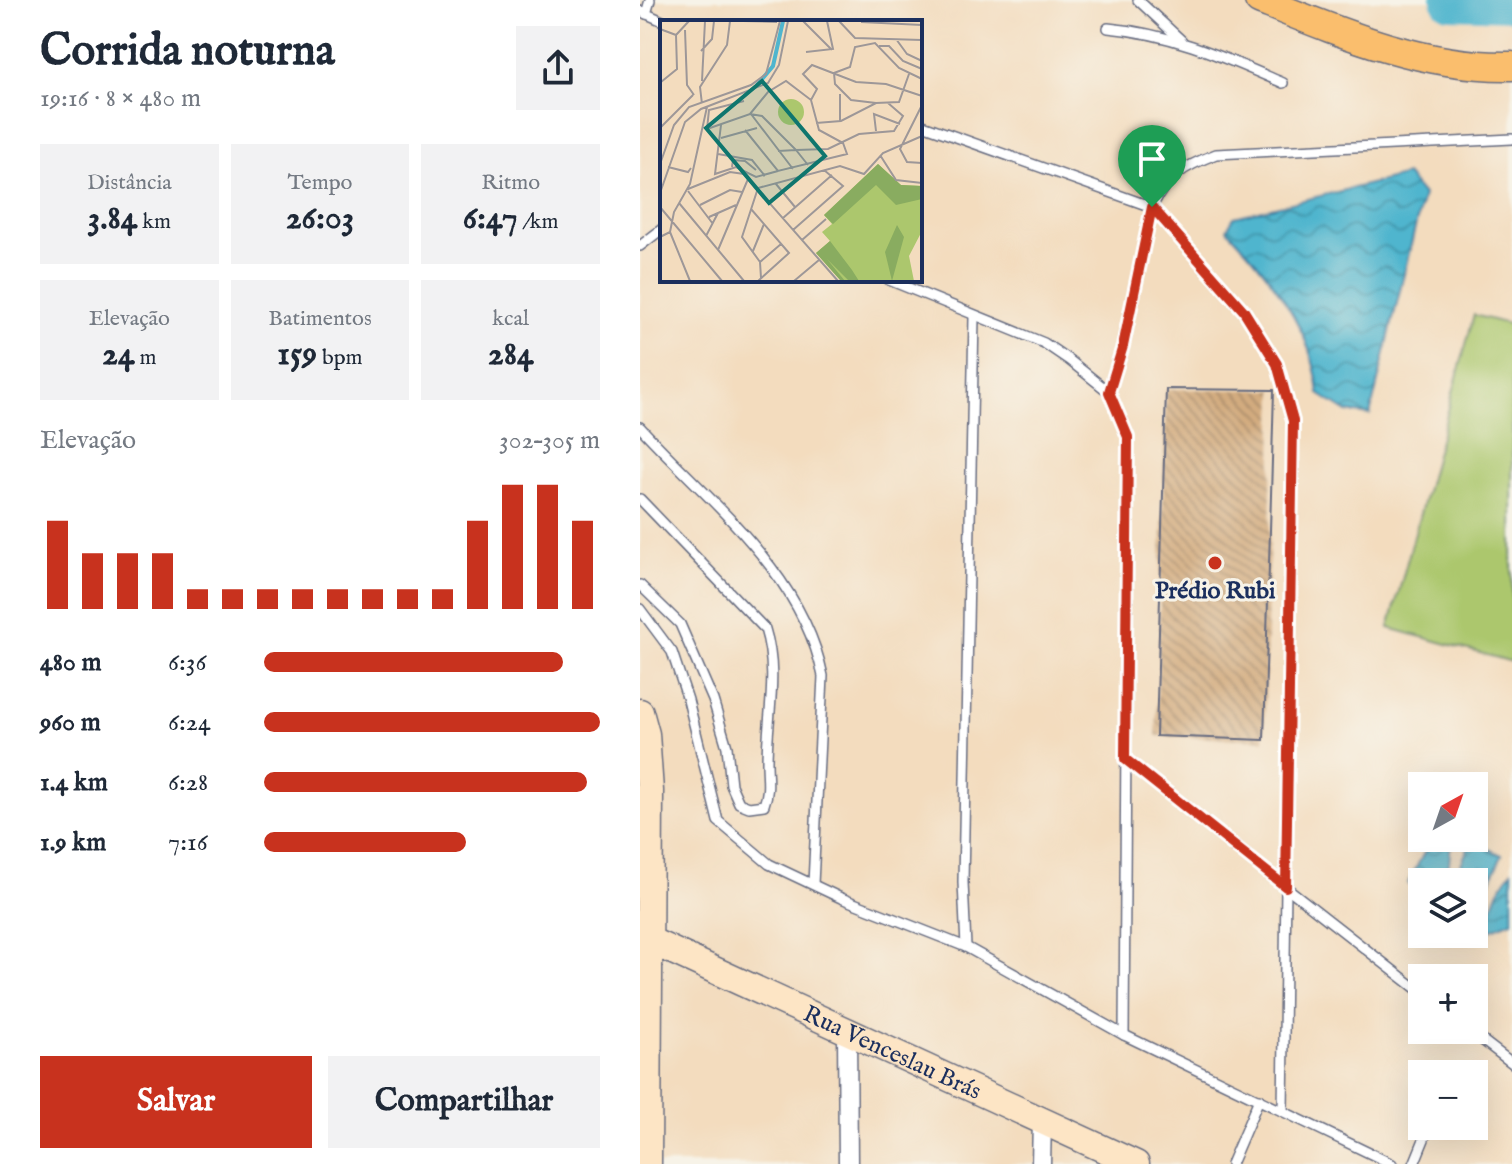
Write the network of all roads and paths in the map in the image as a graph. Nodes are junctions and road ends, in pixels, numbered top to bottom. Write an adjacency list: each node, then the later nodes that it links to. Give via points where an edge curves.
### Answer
1 (650, 0): 4 (lane)
2 (1138, 0): 6 (lane)
3 (1259, 0): 7 (main road, via 1360,40 1423,58)
4 (643, 12)
5 (1108, 28): 6 (lane)
6 (1184, 42): 8 (lane)
7 (1512, 66)
8 (1283, 83)
9 (922, 125): 11 (lane)
10 (1512, 139): 11 (lane, via 1216,154 1181,168)
11 (1152, 207): 16 (lane); 25 (lane, via 1244,311 1277,364 1293,421)
12 (660, 231): 13 (lane)
13 (640, 246)
14 (894, 282): 15 (lane)
15 (974, 317): 16 (lane, via 1044,343); 27 (lane)
16 (1109, 392): 22 (lane, via 1128,437)
17 (641, 429): 24 (lane, via 754,546 795,600 816,643 823,676)
18 (640, 499): 19 (lane, via 765,629 773,690 770,788 764,805 739,803 713,700 680,624)
19 (640, 585)
20 (640, 609): 24 (lane, via 672,652 718,821 769,864)
21 (640, 712): 23 (street)
22 (1125, 759): 25 (lane); 30 (lane)
23 (644, 776): 26 (street)
24 (813, 884): 27 (lane)
25 (1286, 887): 28 (lane); 34 (lane)
26 (644, 943): 29 (street, Rua Venceslau Brás); 37 (street)
27 (966, 947): 30 (lane)
28 (1408, 982)
29 (847, 1033): 35 (street, Rua Venceslau Brás); 38 (street)
30 (1124, 1035): 33 (lane)
31 (1487, 1044): 32 (lane)
32 (1512, 1063)
33 (1259, 1099): 34 (lane); 41 (lane)
34 (1283, 1111): 42 (lane)
35 (1042, 1120): 39 (street); 40 (street, Rua Venceslau Brás)
36 (1424, 1140): 43 (lane)
37 (648, 1164)
38 (848, 1164)
39 (1041, 1164)
40 (1136, 1164)
41 (1231, 1164)
42 (1392, 1164)
43 (1414, 1164)

